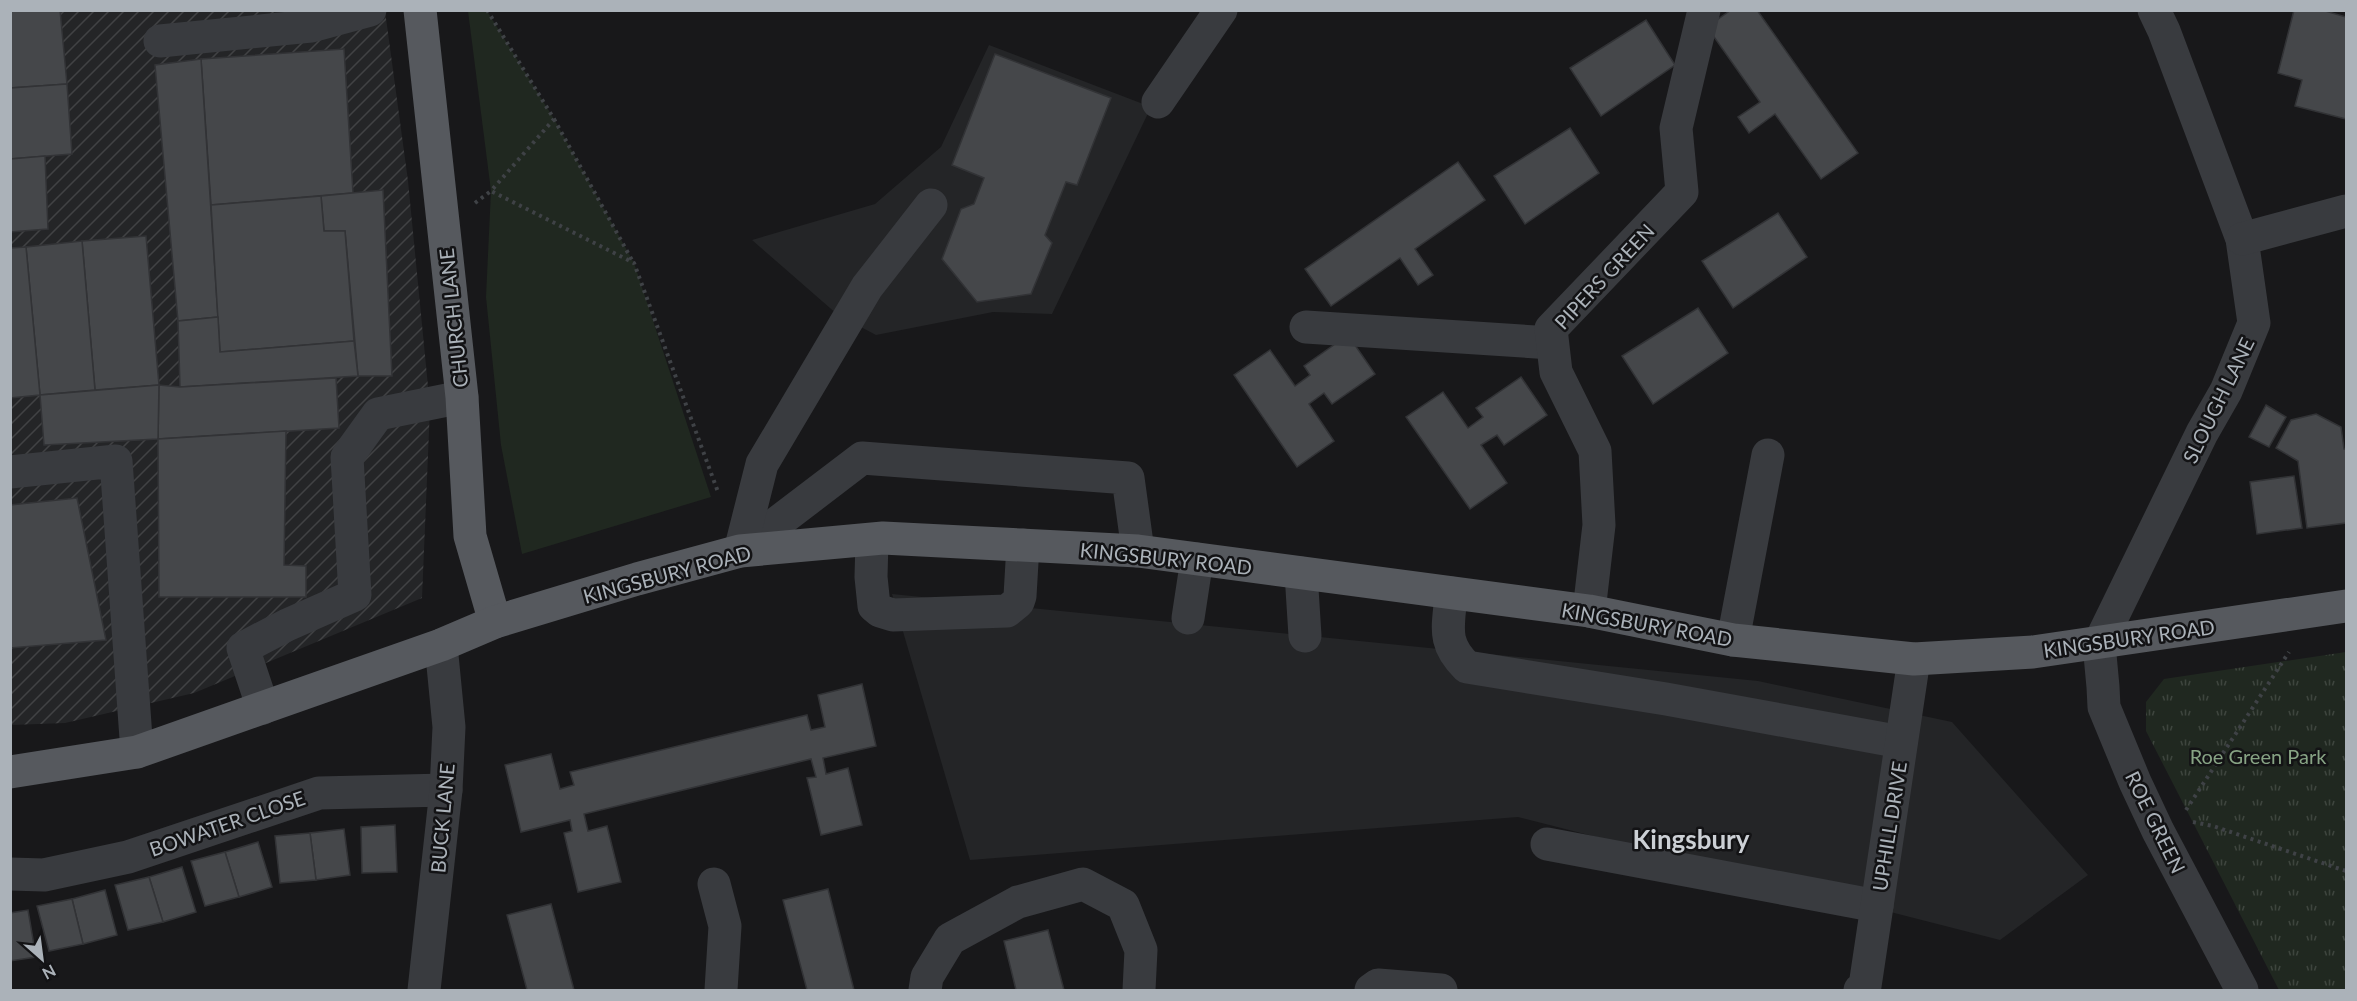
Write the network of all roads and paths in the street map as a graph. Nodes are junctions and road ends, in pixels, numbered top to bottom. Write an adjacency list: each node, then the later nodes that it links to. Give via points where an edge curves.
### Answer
1 (370, 10): 7 (street, via 311,26)
2 (420, 10): 16 (main road, CHURCH LANE)
3 (487, 10): 9 (path)
4 (1221, 10): 8 (street)
5 (1704, 10): 15 (street, PIPERS GREEN, via 1676,128 1682,192 1551,329)
6 (2154, 10): 12 (street, SLOUGH LANE)
7 (160, 41)
8 (1158, 102)
9 (554, 119): 13 (path); 13 (path, via 491,191)
10 (931, 205): 22 (street, via 867,287 762,464)
11 (2346, 211): 12 (street)
12 (2242, 239): 33 (street, SLOUGH LANE, via 2254,323 2226,391)
13 (634, 263): 19 (path)
14 (1306, 327): 15 (street)
15 (1552, 344): 28 (street, PIPERS GREEN, via 1556,372 1595,451 1599,525)
16 (462, 397): 30 (main road, CHURCH LANE, via 470,536); 37 (street, via 378,414 347,457 355,595 243,648)
17 (1768, 455): 32 (street)
18 (10, 472): 39 (street, via 116,461)
19 (719, 496)
20 (872, 540): 21 (main road, KINGSBURY ROAD); 21 (street, via 874,606 893,615 1007,612 1020,596); 22 (main road, KINGSBURY ROAD)
21 (1023, 545): 23 (main road, KINGSBURY ROAD)
22 (740, 551): 23 (street, via 862,458 1128,478); 30 (main road, KINGSBURY ROAD)
23 (1138, 551): 24 (main road, KINGSBURY ROAD)
24 (1197, 559): 25 (main road, KINGSBURY ROAD); 29 (street)
25 (1300, 573): 26 (main road, KINGSBURY ROAD); 31 (street)
26 (1451, 593): 28 (main road, KINGSBURY ROAD); 38 (street, via 1448,641 1455,656 1467,667)
27 (2346, 606): 33 (main road, KINGSBURY ROAD)
28 (1589, 611): 32 (main road, KINGSBURY ROAD)
29 (1188, 618)
30 (495, 622): 34 (main road, KINGSBURY ROAD)
31 (1305, 636)
32 (1733, 640): 36 (main road, KINGSBURY ROAD)
33 (2100, 644): 36 (main road, KINGSBURY ROAD); 56 (street, ROE GREEN, via 2104,707 2113,729 2158,831)
34 (441, 645): 37 (main road, KINGSBURY ROAD); 41 (street, BUCK LANE, via 449,727)
35 (2289, 652): 42 (path)
36 (1914, 659): 38 (street, UPHILL DRIVE)
37 (263, 708): 39 (main road, KINGSBURY ROAD)
38 (1901, 742): 48 (street, UPHILL DRIVE)
39 (138, 752): 40 (main road, KINGSBURY ROAD)
40 (10, 772)
41 (446, 790): 46 (street, BOWATER CLOSE, via 319,793 128,857 44,875); 49 (street, BUCK LANE)
42 (2180, 819)
43 (2191, 822): 45 (path)
44 (1547, 844): 48 (street)
45 (2346, 871)
46 (10, 874)
47 (714, 884): 50 (street, via 725,926)
48 (1877, 906): 55 (street, UPHILL DRIVE, via 1865,986)
49 (424, 990)
50 (721, 990)
51 (925, 990): 52 (street, via 927,977 950,939 1018,902 1083,884 1123,905 1141,950)
52 (1139, 990)
53 (1371, 990): 54 (street, via 1378,985)
54 (1441, 990)
55 (1860, 990)
56 (2242, 990)

